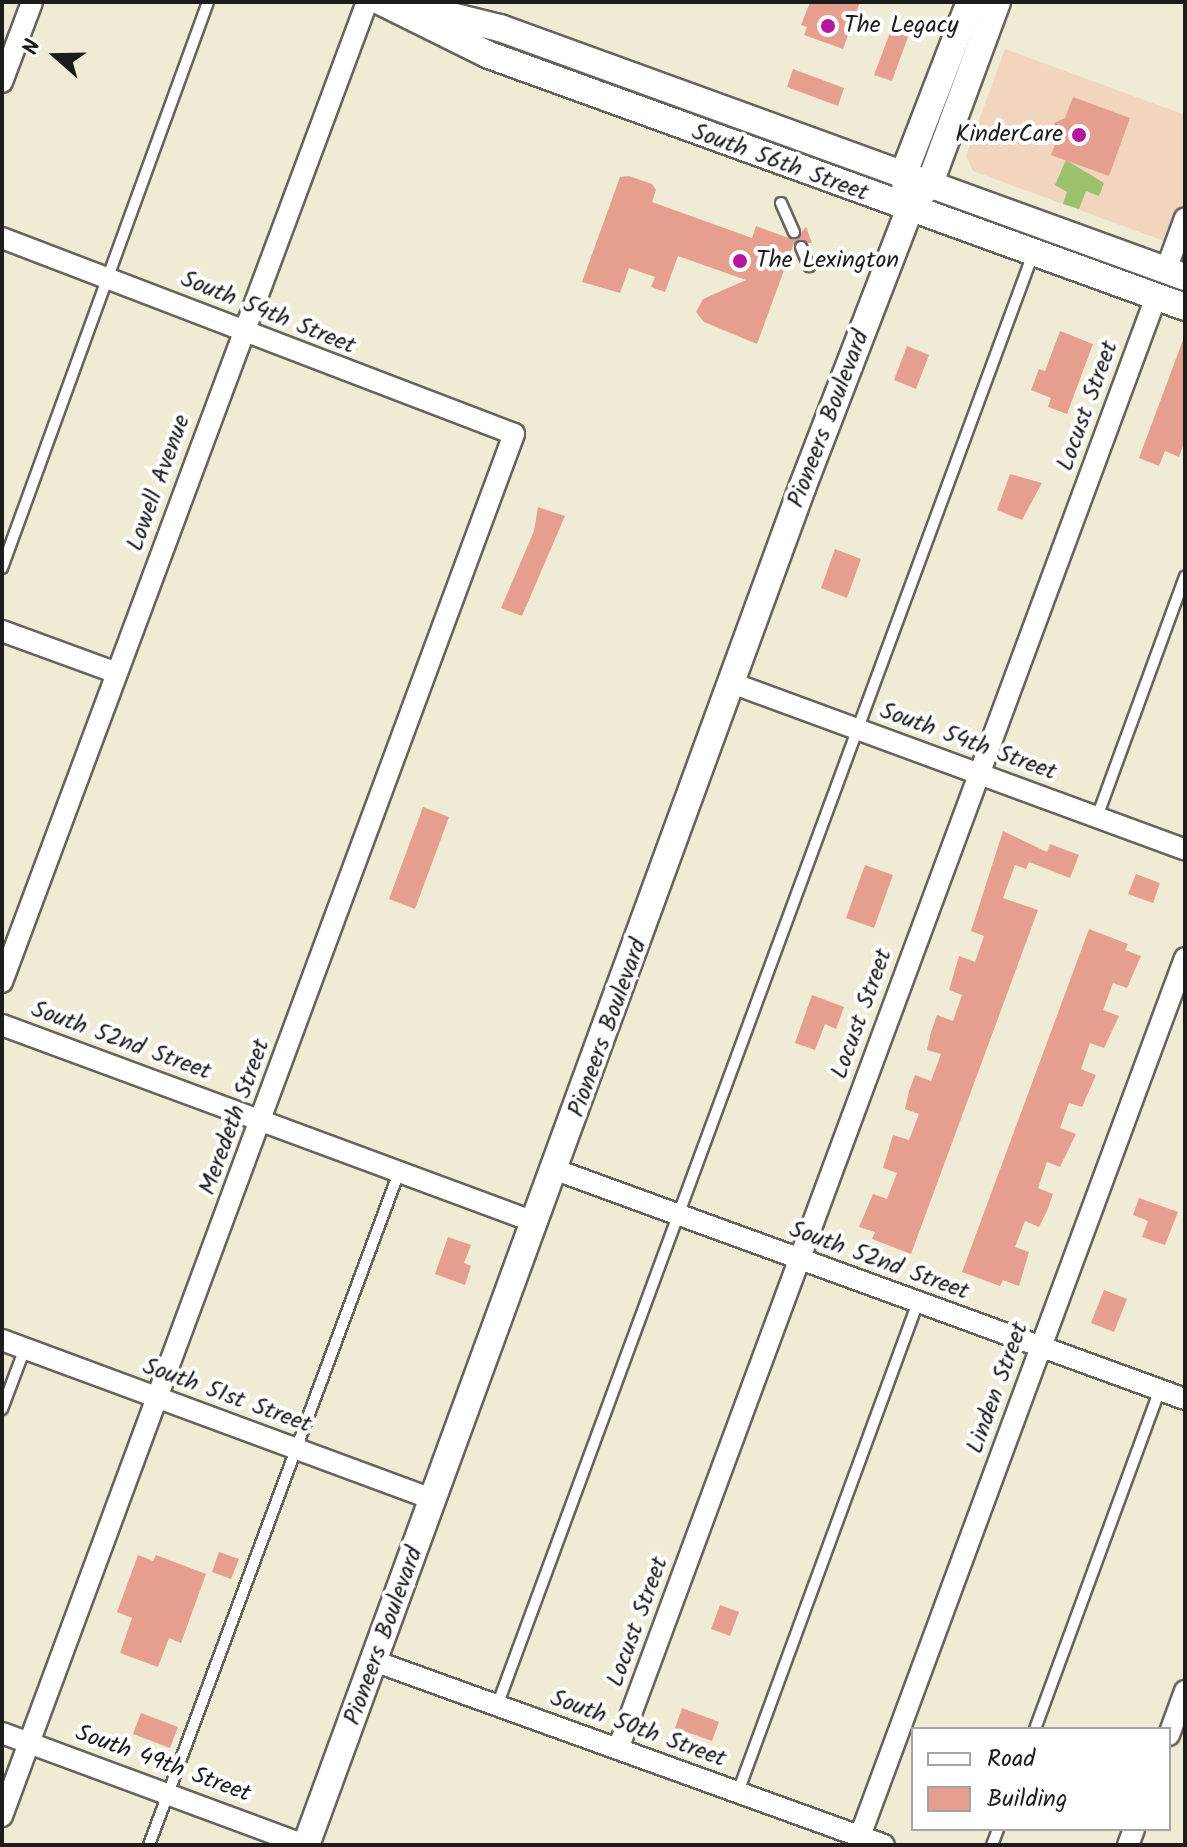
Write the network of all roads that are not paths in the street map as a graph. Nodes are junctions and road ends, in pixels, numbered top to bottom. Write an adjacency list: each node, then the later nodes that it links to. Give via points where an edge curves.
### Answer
1 (32, 2): 8 (street)
2 (208, 2): 20 (lane)
3 (367, 2): 23 (street, Lowell Avenue)
4 (382, 2): 12 (main road, South 56th Street, via 489,55)
5 (394, 2): 9 (main road, South 56th Street, via 500,28)
6 (970, 2): 9 (main road, Pioneers Boulevard)
7 (997, 2): 10 (main road, Pioneers Boulevard)
8 (2, 82)
9 (904, 173): 10 (main road, South 56th Street); 12 (main road, Pioneers Boulevard)
10 (930, 183): 12 (main road, Pioneers Boulevard); 19 (main road, South 56th Street)
11 (781, 203): 14 (lane)
12 (909, 210): 17 (main road, South 56th Street); 29 (main road, Pioneers Boulevard)
13 (1185, 218): 19 (street)
14 (794, 232)
15 (2, 238): 20 (street, South 54th Street)
16 (801, 247): 18 (lane)
17 (1033, 254): 21 (main road, South 56th Street); 30 (lane)
18 (809, 266)
19 (1175, 273)
20 (108, 278): 23 (street, South 54th Street); 25 (lane)
21 (1156, 297): 22 (main road, South 56th Street); 31 (street, Locust Street)
22 (1185, 307)
23 (243, 329): 24 (street, South 54th Street); 28 (street, Lowell Avenue)
24 (514, 434): 37 (street, Meredeth Street)
25 (2, 568)
26 (1185, 577): 32 (lane)
27 (2, 631): 28 (street)
28 (117, 673): 35 (street, Lowell Avenue)
29 (732, 683): 30 (street, South 54th Street); 38 (main road, Pioneers Boulevard)
30 (858, 730): 31 (street, South 54th Street); 40 (lane)
31 (979, 774): 32 (street, South 54th Street); 42 (street, Locust Street)
32 (1097, 817): 33 (street, South 54th Street)
33 (1185, 850)
34 (1185, 958): 45 (street, Linden Street)
35 (2, 982)
36 (2, 1025): 37 (street, South 52nd Street)
37 (261, 1121): 39 (street, South 52nd Street); 48 (street, Meredeth Street)
38 (556, 1170): 40 (street, South 52nd Street); 41 (main road, Pioneers Boulevard)
39 (399, 1172): 41 (street, South 52nd Street); 51 (lane)
40 (679, 1216): 42 (street, South 52nd Street); 55 (lane)
41 (537, 1223): 52 (main road, Pioneers Boulevard)
42 (799, 1260): 43 (street, South 52nd Street); 60 (street, Locust Street)
43 (918, 1302): 45 (street, South 52nd Street); 61 (lane)
44 (2, 1340): 46 (street, South 51st Street)
45 (1041, 1347): 47 (street, South 52nd Street); 64 (street, Linden Street)
46 (25, 1348): 48 (street, South 51st Street); 50 (lane)
47 (1160, 1390): 49 (street, South 52nd Street); 56 (lane)
48 (158, 1398): 51 (street, South 51st Street); 59 (street, Meredeth Street)
49 (1185, 1399)
50 (2, 1409)
51 (296, 1449): 52 (street, South 51st Street); 62 (lane)
52 (434, 1500): 53 (main road, Pioneers Boulevard)
53 (374, 1661): 55 (street, South 50th Street); 66 (main road, Pioneers Boulevard)
54 (1185, 1691): 57 (street)
55 (497, 1706): 60 (street, South 50th Street)
56 (1036, 1727)
57 (1171, 1730)
58 (2, 1733): 59 (street, South 49th Street)
59 (29, 1743): 62 (street, South 49th Street); 63 (street, Meredeth Street)
60 (618, 1749): 61 (street, South 50th Street)
61 (738, 1792): 64 (street, South 50th Street)
62 (168, 1794): 65 (lane); 66 (street, South 49th Street)
63 (2, 1816)
64 (860, 1836): 67 (street, South 50th Street)
65 (149, 1845)
66 (306, 1845)
67 (884, 1845)

